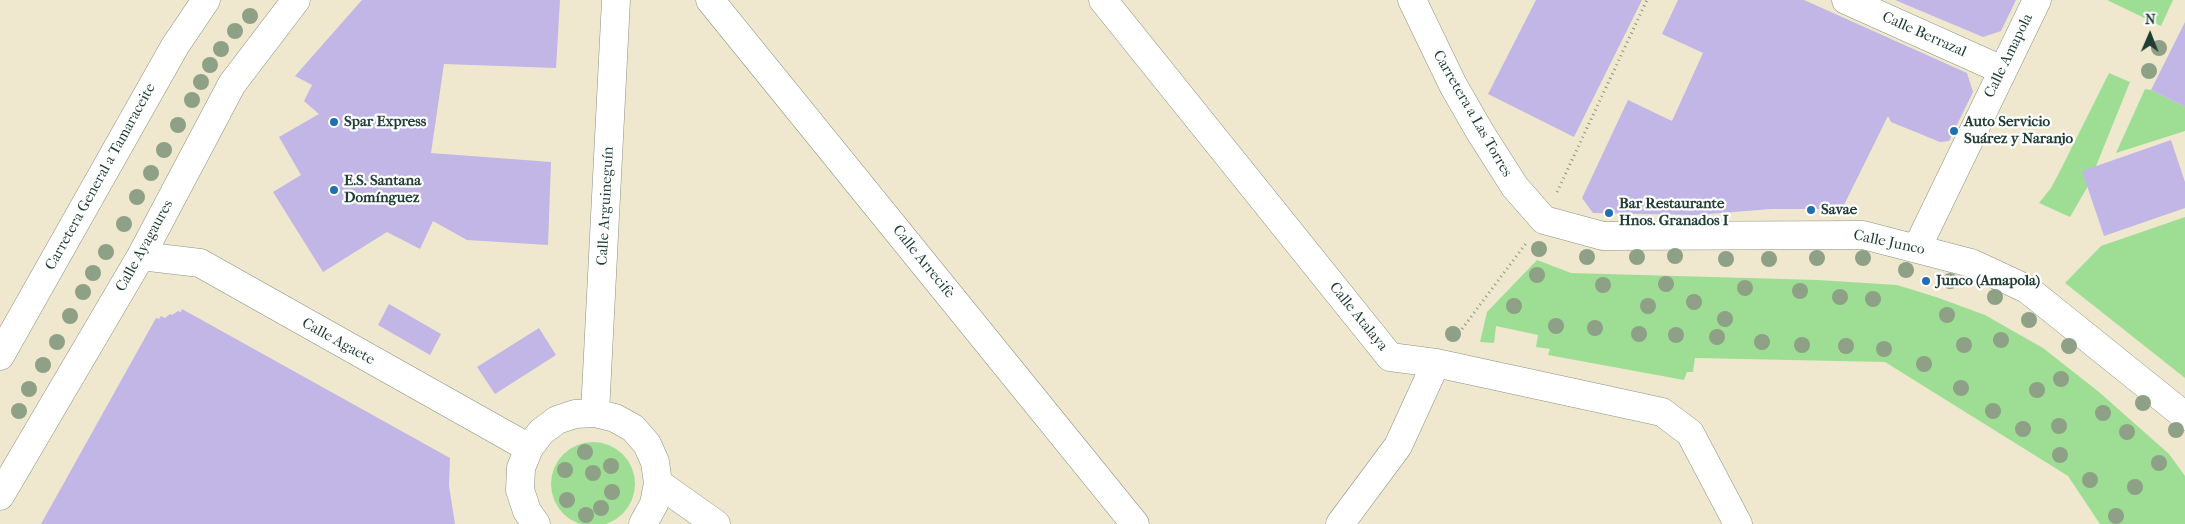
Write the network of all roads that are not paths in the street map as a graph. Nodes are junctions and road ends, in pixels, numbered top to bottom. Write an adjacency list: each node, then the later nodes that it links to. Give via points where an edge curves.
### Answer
1 (206, 0): 13 (street, Carretera General a Tamaraceite, via 175,46)
2 (296, 0): 12 (street, Calle Ayagaures, via 232,84)
3 (616, 0): 15 (street, Calle Arguineguín)
4 (710, 0): 23 (street, Calle Arrecife)
5 (1103, 0): 14 (street, Calle Atalaya, via 1390,357)
6 (1412, 0): 10 (street, Carretera a Las Torres, via 1480,132 1515,187)
7 (1846, 0): 9 (street, Calle Berrazal)
8 (2037, 0): 9 (street, Calle Amapola)
9 (2002, 70): 11 (street, Calle Amapola)
10 (1544, 220): 11 (street, Calle Junco, via 1603,236 1863,234)
11 (1917, 248): 16 (street, Calle Junco, via 1971,263 2027,289)
12 (141, 256): 17 (street, Calle Agaete, via 200,263); 19 (street, Calle Ayagaures)
13 (0, 356)
14 (1436, 363): 24 (street, via 1398,446); 25 (street, Calle Atalaya, via 1662,412 1690,433)
15 (595, 413): 17 (street, via 575,414 557,420 541,432); 18 (street, via 615,418 633,428 647,444 656,462)
16 (2185, 416)
17 (529, 448): 20 (street, via 521,468 520,490 527,511)
18 (658, 483): 21 (street, via 654,504); 22 (street)
19 (0, 496)
20 (536, 524)
21 (643, 524)
22 (716, 524)
23 (1135, 524)
24 (1340, 524)
25 (1738, 524)

